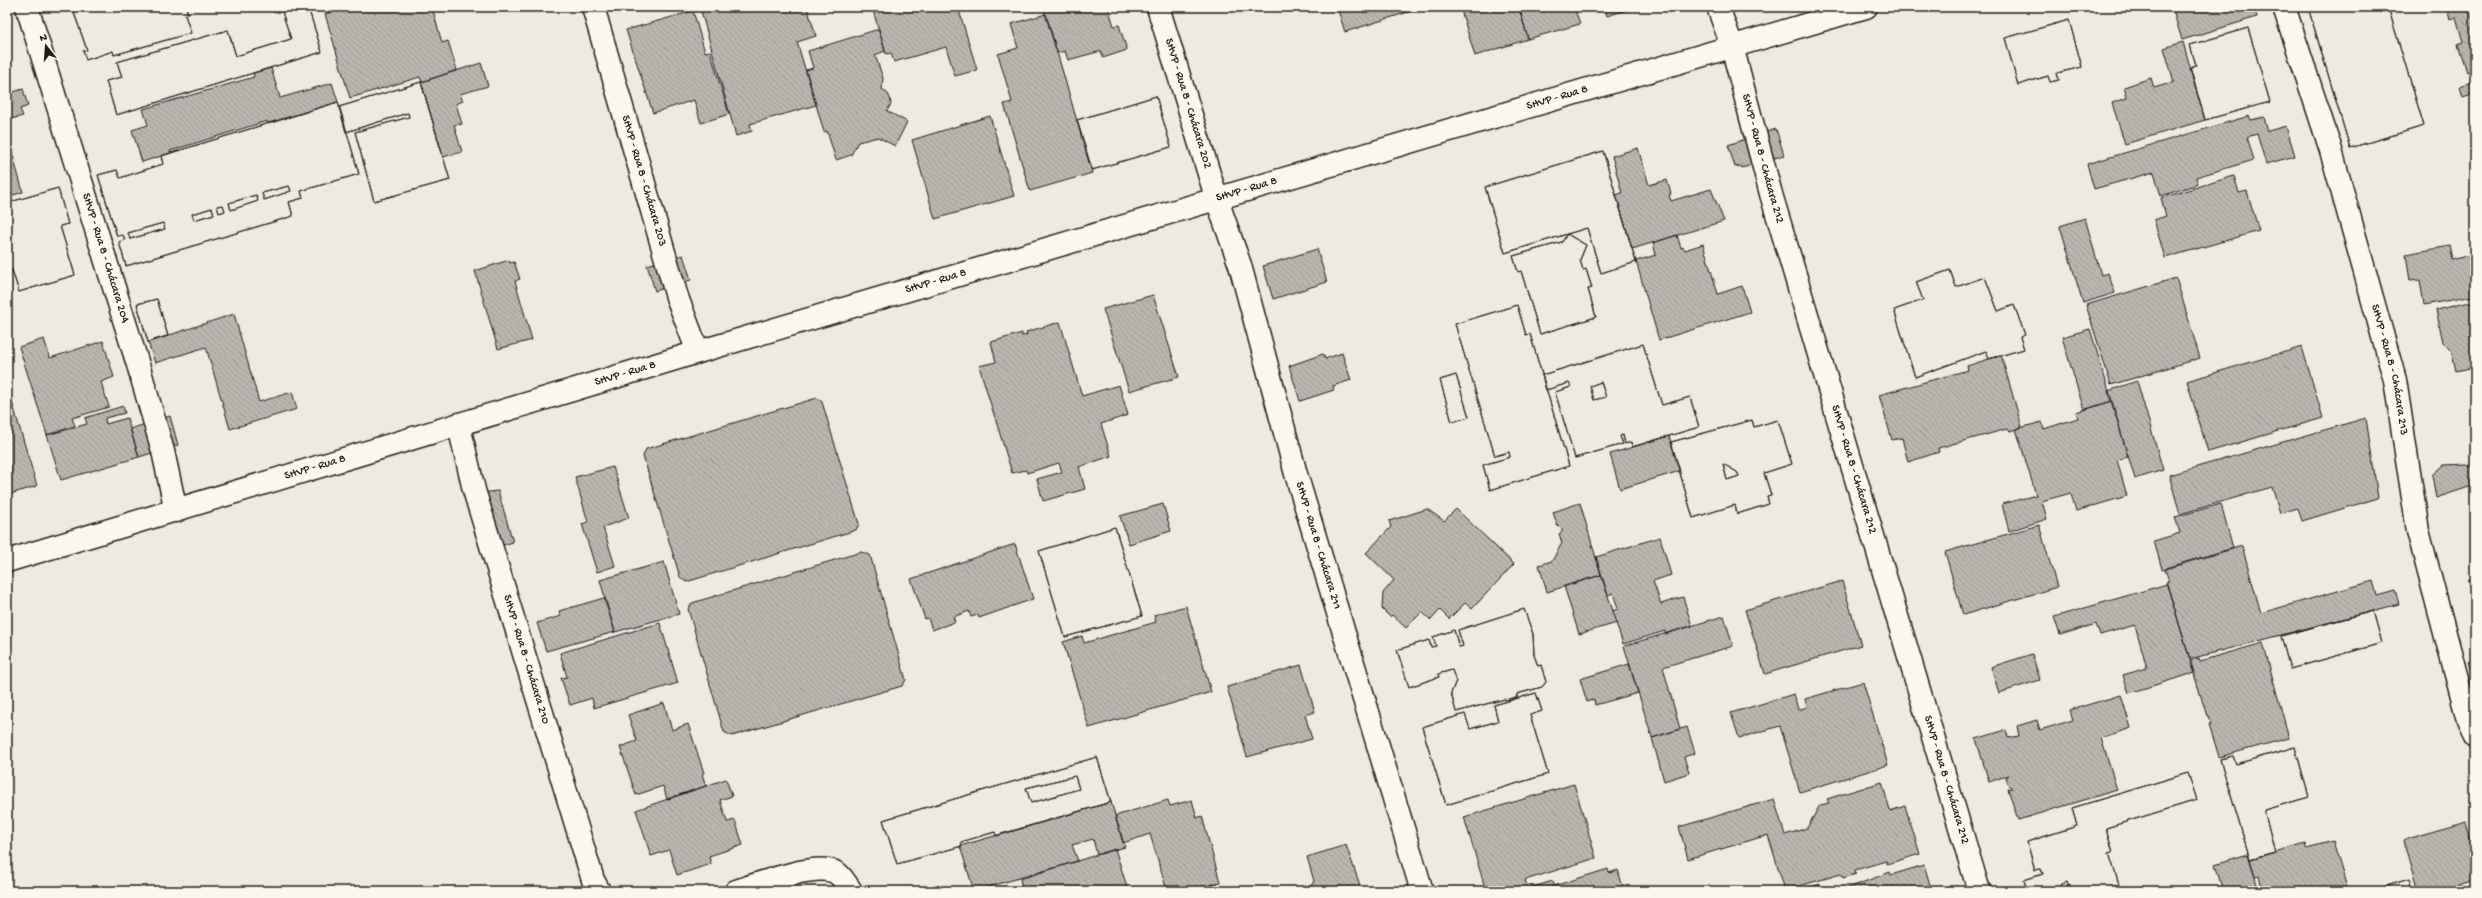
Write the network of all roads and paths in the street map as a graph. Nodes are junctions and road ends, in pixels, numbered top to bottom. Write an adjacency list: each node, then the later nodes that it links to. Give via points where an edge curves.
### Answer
1 (27, 7): 11 (street, SHVP - Rua 8 - Chácara 204, via 139,368 163,451)
2 (593, 7): 9 (street, SHVP - Rua 8 - Chácara 203, via 677,297)
3 (1158, 7): 8 (street, SHVP - Rua 8 - Chácara 202)
4 (1718, 7): 7 (street, SHVP - Rua 8 - Chácara 212)
5 (1866, 7): 7 (street, SHVP - Rua 8)
6 (2284, 7): 13 (street, SHVP - Rua 8 - Chácara 213, via 2330,147 2395,380 2418,532 2468,720)
7 (1732, 46): 8 (street, SHVP - Rua 8); 18 (street, SHVP - Rua 8 - Chácara 212, via 1770,194)
8 (1217, 200): 9 (street, SHVP - Rua 8); 17 (street, SHVP - Rua 8 - Chácara 211, via 1240,265 1296,474)
9 (698, 352): 10 (street, SHVP - Rua 8)
10 (459, 426): 11 (street, SHVP - Rua 8); 14 (street, SHVP - Rua 8 - Chácara 210, via 474,490 591,875)
11 (176, 511): 12 (street, SHVP - Rua 8)
12 (7, 561)
13 (2475, 737)
14 (599, 891)
15 (736, 891): 16 (street, via 771,879 817,870 833,871 842,878)
16 (851, 891)
17 (1422, 891)
18 (1979, 891)

